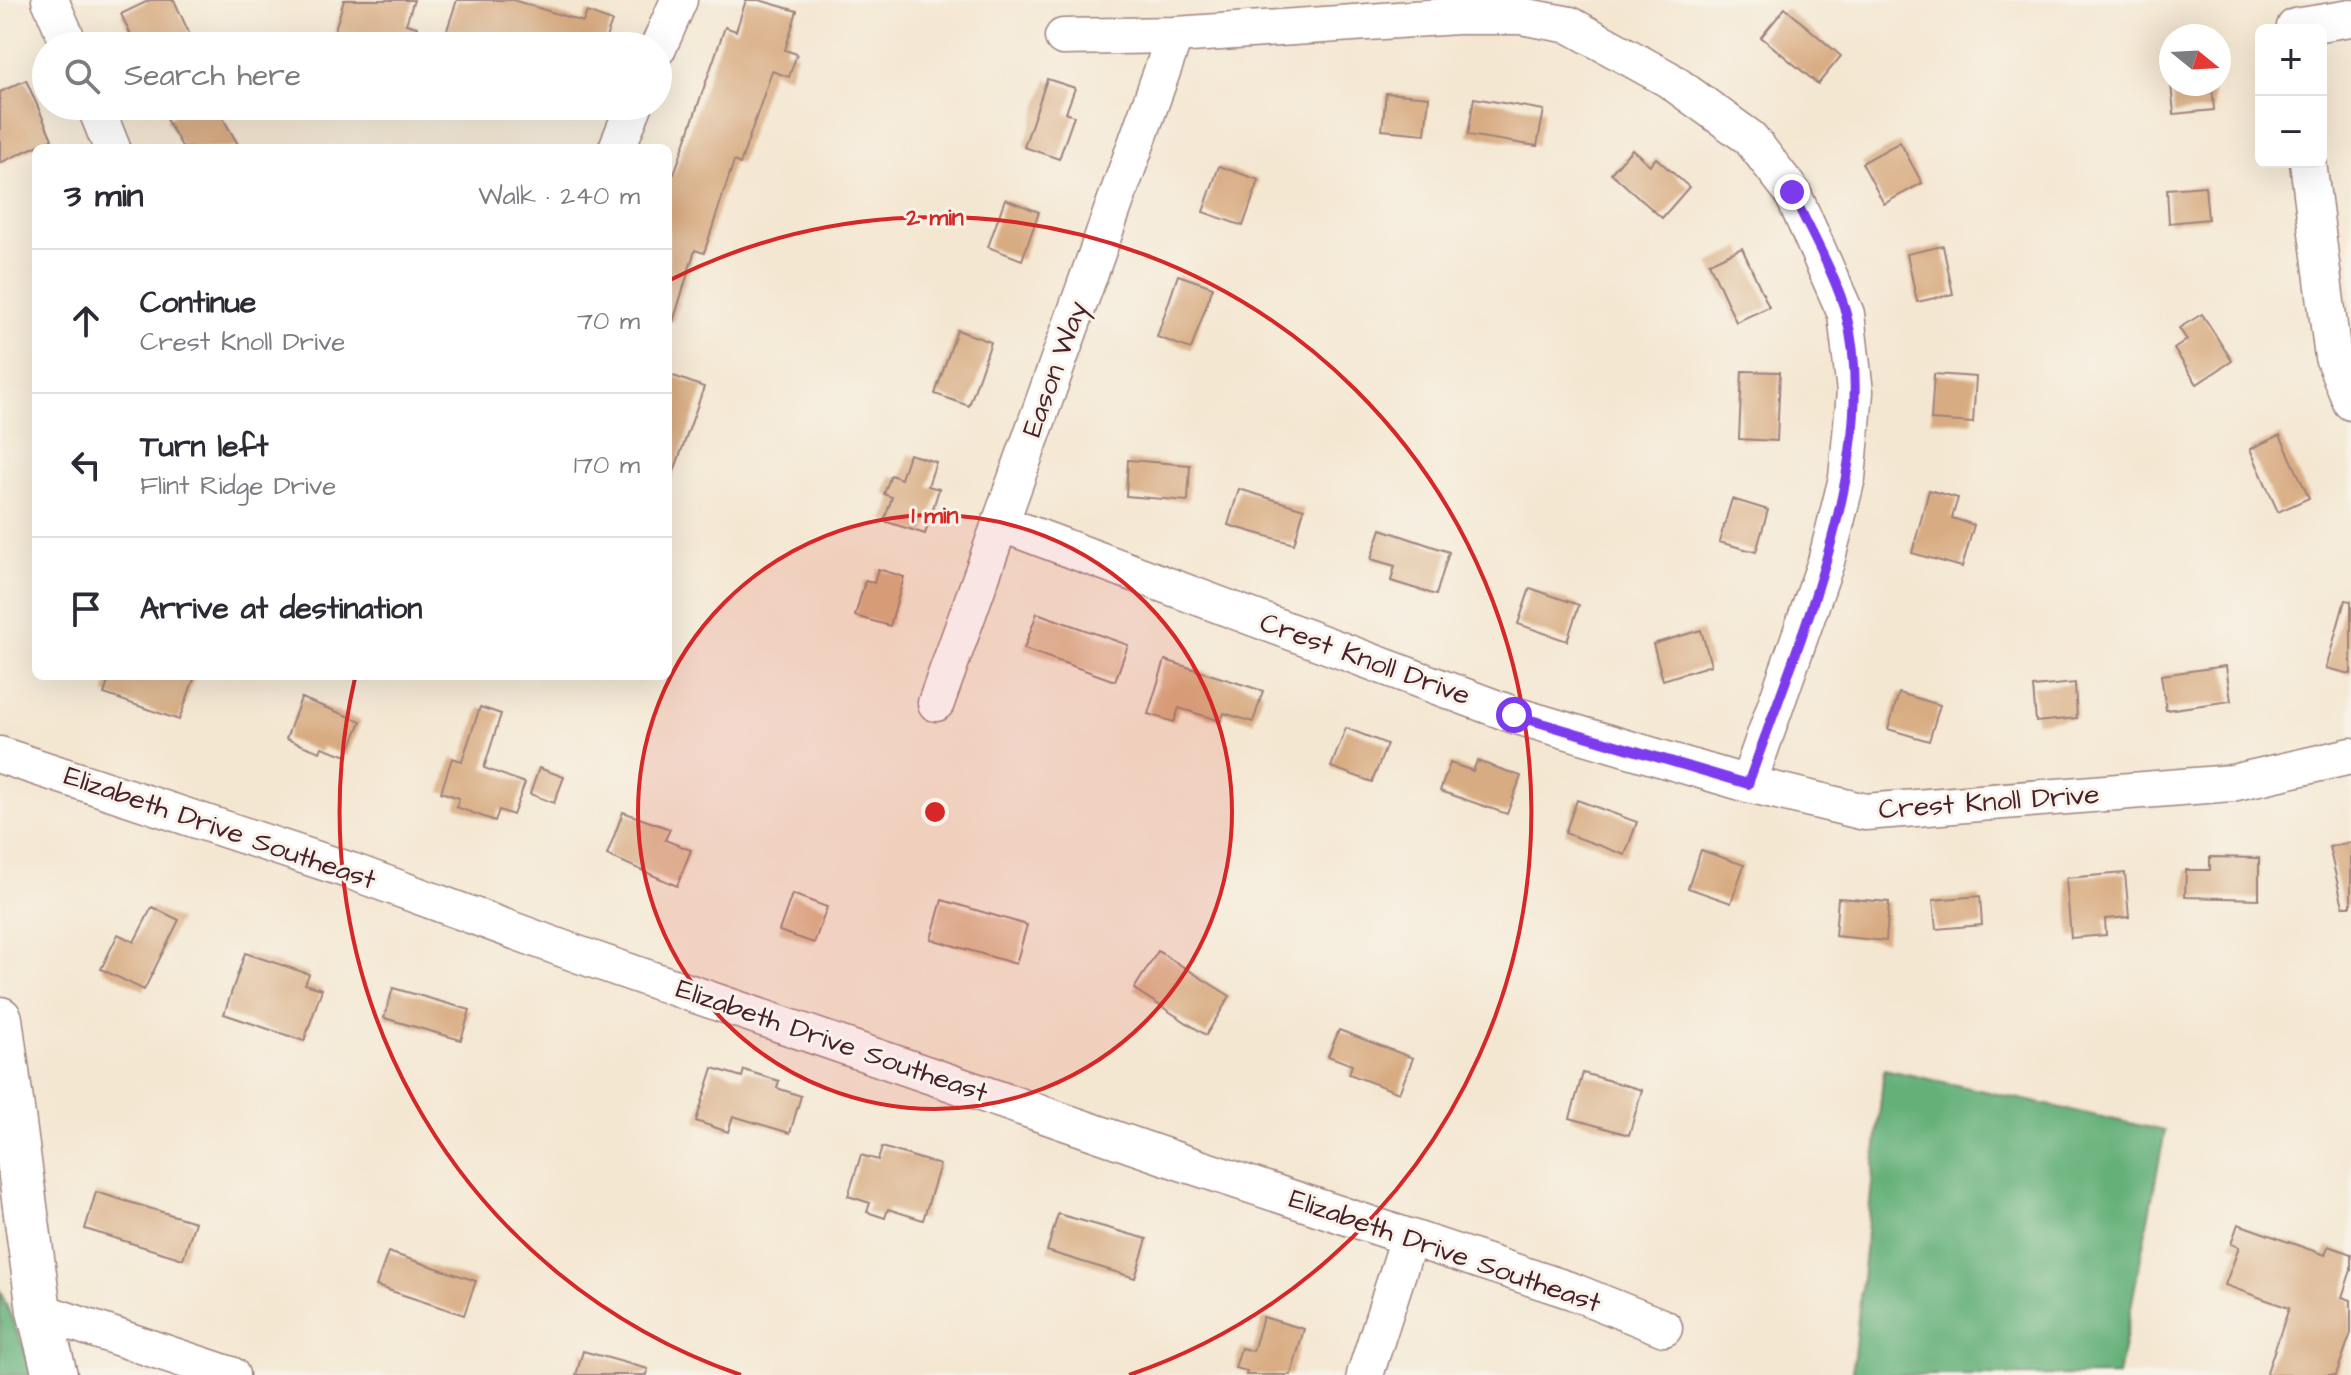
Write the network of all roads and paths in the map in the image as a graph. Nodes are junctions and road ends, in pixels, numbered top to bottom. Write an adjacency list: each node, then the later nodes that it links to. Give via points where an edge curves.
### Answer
1 (50, 0): 5 (street)
2 (679, 0): 6 (street)
3 (2351, 18): 4 (street)
4 (2292, 19)
5 (64, 32)
6 (665, 32)
7 (1175, 35): 8 (street); 15 (street, Eason Way); 19 (street, via 1457,16 1521,16 1570,25 1668,79 1750,138 1792,192 1846,314 1855,392 1847,478 1826,562)
8 (1063, 37)
9 (101, 120): 11 (street)
10 (628, 120): 12 (street)
11 (110, 144)
12 (619, 144)
13 (2309, 168): 14 (street, via 2333,357)
14 (2351, 402)
15 (1000, 523): 16 (street, Eason Way); 19 (street, Crest Knoll Drive, via 1514,715)
16 (936, 703)
17 (0, 755): 21 (street, Elizabeth Drive Southeast, via 351,871 807,1034)
18 (2351, 756): 19 (street, Crest Knoll Drive, via 2232,783 1865,812)
19 (1748, 784)
20 (0, 1019): 22 (main road)
21 (1409, 1238): 23 (street, Elizabeth Drive Southeast, via 1572,1291); 26 (street)
22 (39, 1311): 24 (main road); 25 (street)
23 (1664, 1328)
24 (55, 1375)
25 (231, 1375)
26 (1365, 1375)

